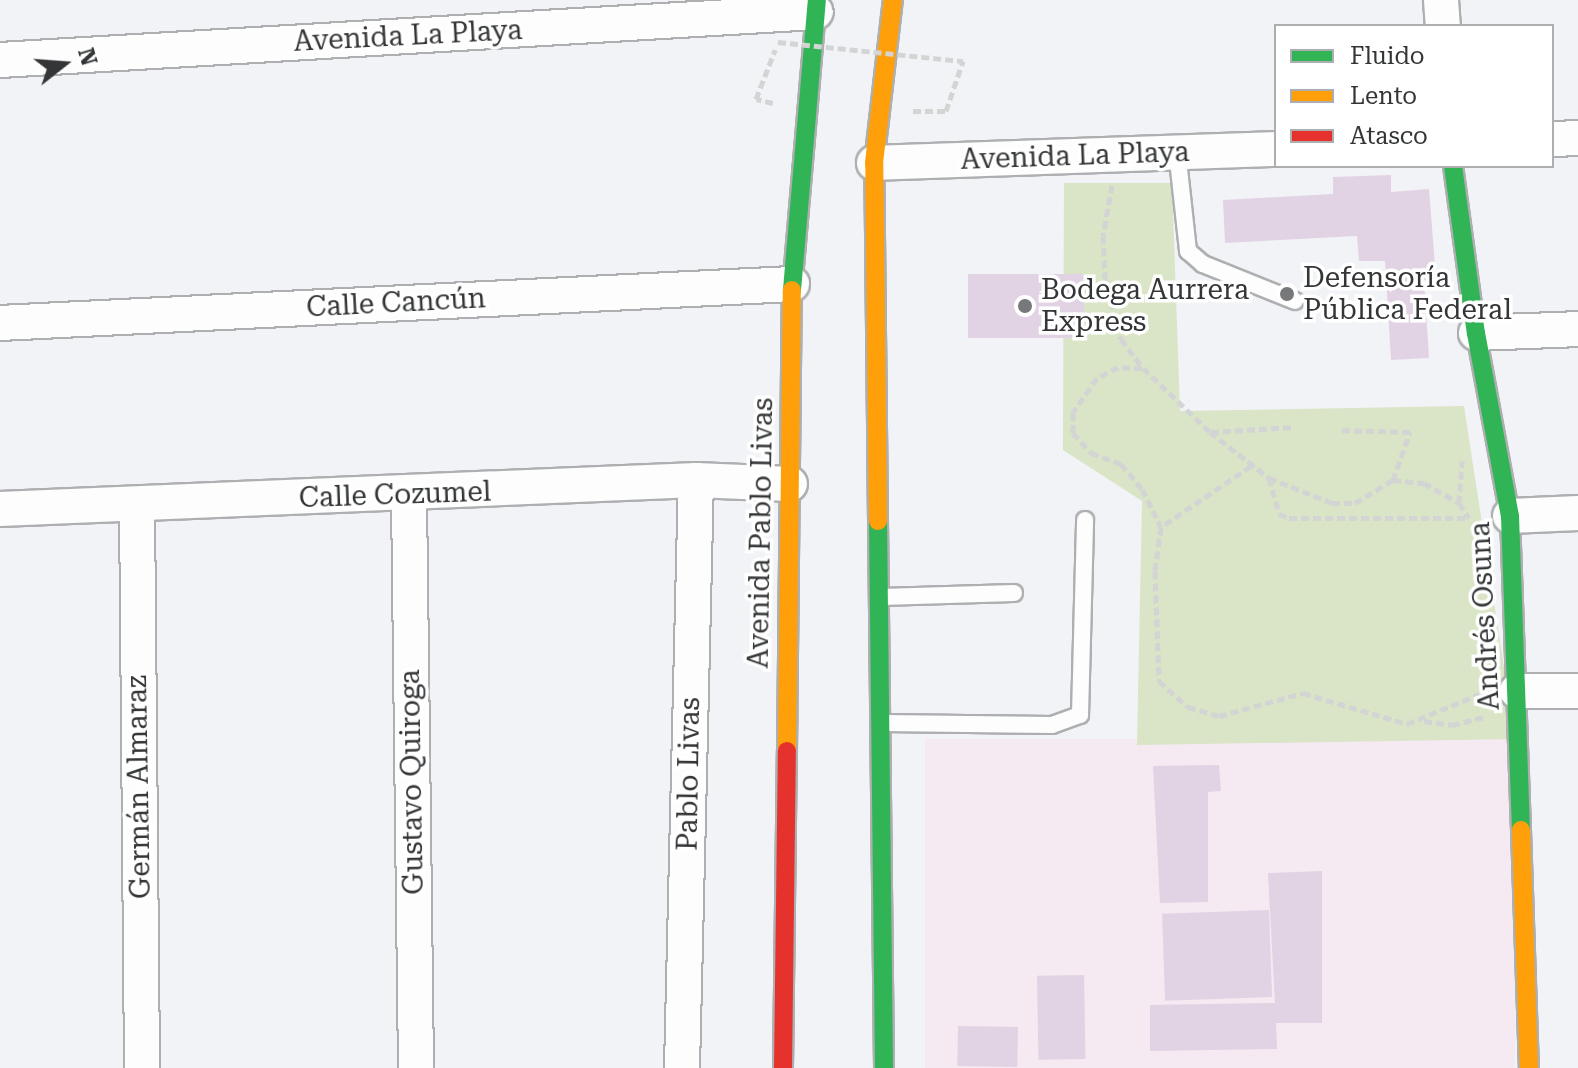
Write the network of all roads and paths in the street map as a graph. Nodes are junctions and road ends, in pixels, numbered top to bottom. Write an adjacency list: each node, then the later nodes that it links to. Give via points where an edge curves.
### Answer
1 (893, 0): 13 (main road)
2 (1441, 0): 4 (street)
3 (816, 6): 5 (street, Avenida La Playa); 15 (main road, Avenida Pablo Livas)
4 (1443, 24)
5 (0, 60)
6 (756, 99): 7 (path, bridge, via 778,42 963,61)
7 (946, 111)
8 (1578, 138): 9 (street)
9 (1554, 139)
10 (1274, 149): 11 (street, Avenida La Playa)
11 (1177, 151): 12 (street, Avenida La Playa); 16 (lane, via 1188,251 1203,264)
12 (1118, 155): 13 (street, Avenida La Playa); 20 (path, via 1103,236 1105,278 1121,339)
13 (874, 163): 40 (main road)
14 (1453, 168): 19 (main road, Andrés Osuna)
15 (792, 284): 17 (street, Calle Cancún); 28 (main road, Avenida Pablo Livas)
16 (1295, 301)
17 (0, 323)
18 (1578, 329): 19 (street)
19 (1476, 333): 37 (main road, Andrés Osuna)
20 (1143, 368): 23 (path); 38 (path, via 1118,367 1097,378 1073,412 1073,433 1091,453 1121,464 1142,489)
21 (1294, 427): 23 (path)
22 (1338, 430): 27 (path, via 1410,432)
23 (1210, 432): 24 (path)
24 (1251, 466): 25 (path); 38 (path)
25 (1269, 478): 30 (path); 34 (path, via 1279,514)
26 (696, 480): 28 (street, Calle Cozumel); 29 (street, Calle Cozumel); 48 (street, Pablo Livas)
27 (1393, 480): 30 (path, via 1355,503); 35 (path, via 1424,483 1459,503)
28 (790, 484): 49 (main road, Avenida Pablo Livas)
29 (409, 496): 31 (street, Calle Cozumel); 47 (street, Gustavo Quiroga)
30 (1332, 503): 34 (path)
31 (137, 505): 32 (street, Calle Cozumel); 46 (street, Germán Almaraz)
32 (0, 509)
33 (1578, 513): 37 (street)
34 (1335, 517): 35 (path)
35 (1467, 518): 37 (path)
36 (1085, 520): 45 (lane, via 1080,715 1052,725)
37 (1510, 521): 41 (main road, Andrés Osuna)
38 (1161, 527): 44 (path, via 1155,655 1159,681 1188,707 1219,716 1303,693 1407,724)
39 (1014, 593): 40 (lane)
40 (879, 597): 45 (main road)
41 (1506, 690): 42 (street); 44 (path); 51 (main road, Andrés Osuna)
42 (1578, 691)
43 (1492, 714): 44 (path, via 1452,725)
44 (1424, 721)
45 (880, 723): 50 (main road)
46 (142, 1068)
47 (416, 1068)
48 (682, 1068)
49 (783, 1068)
50 (884, 1068)
51 (1529, 1068)

